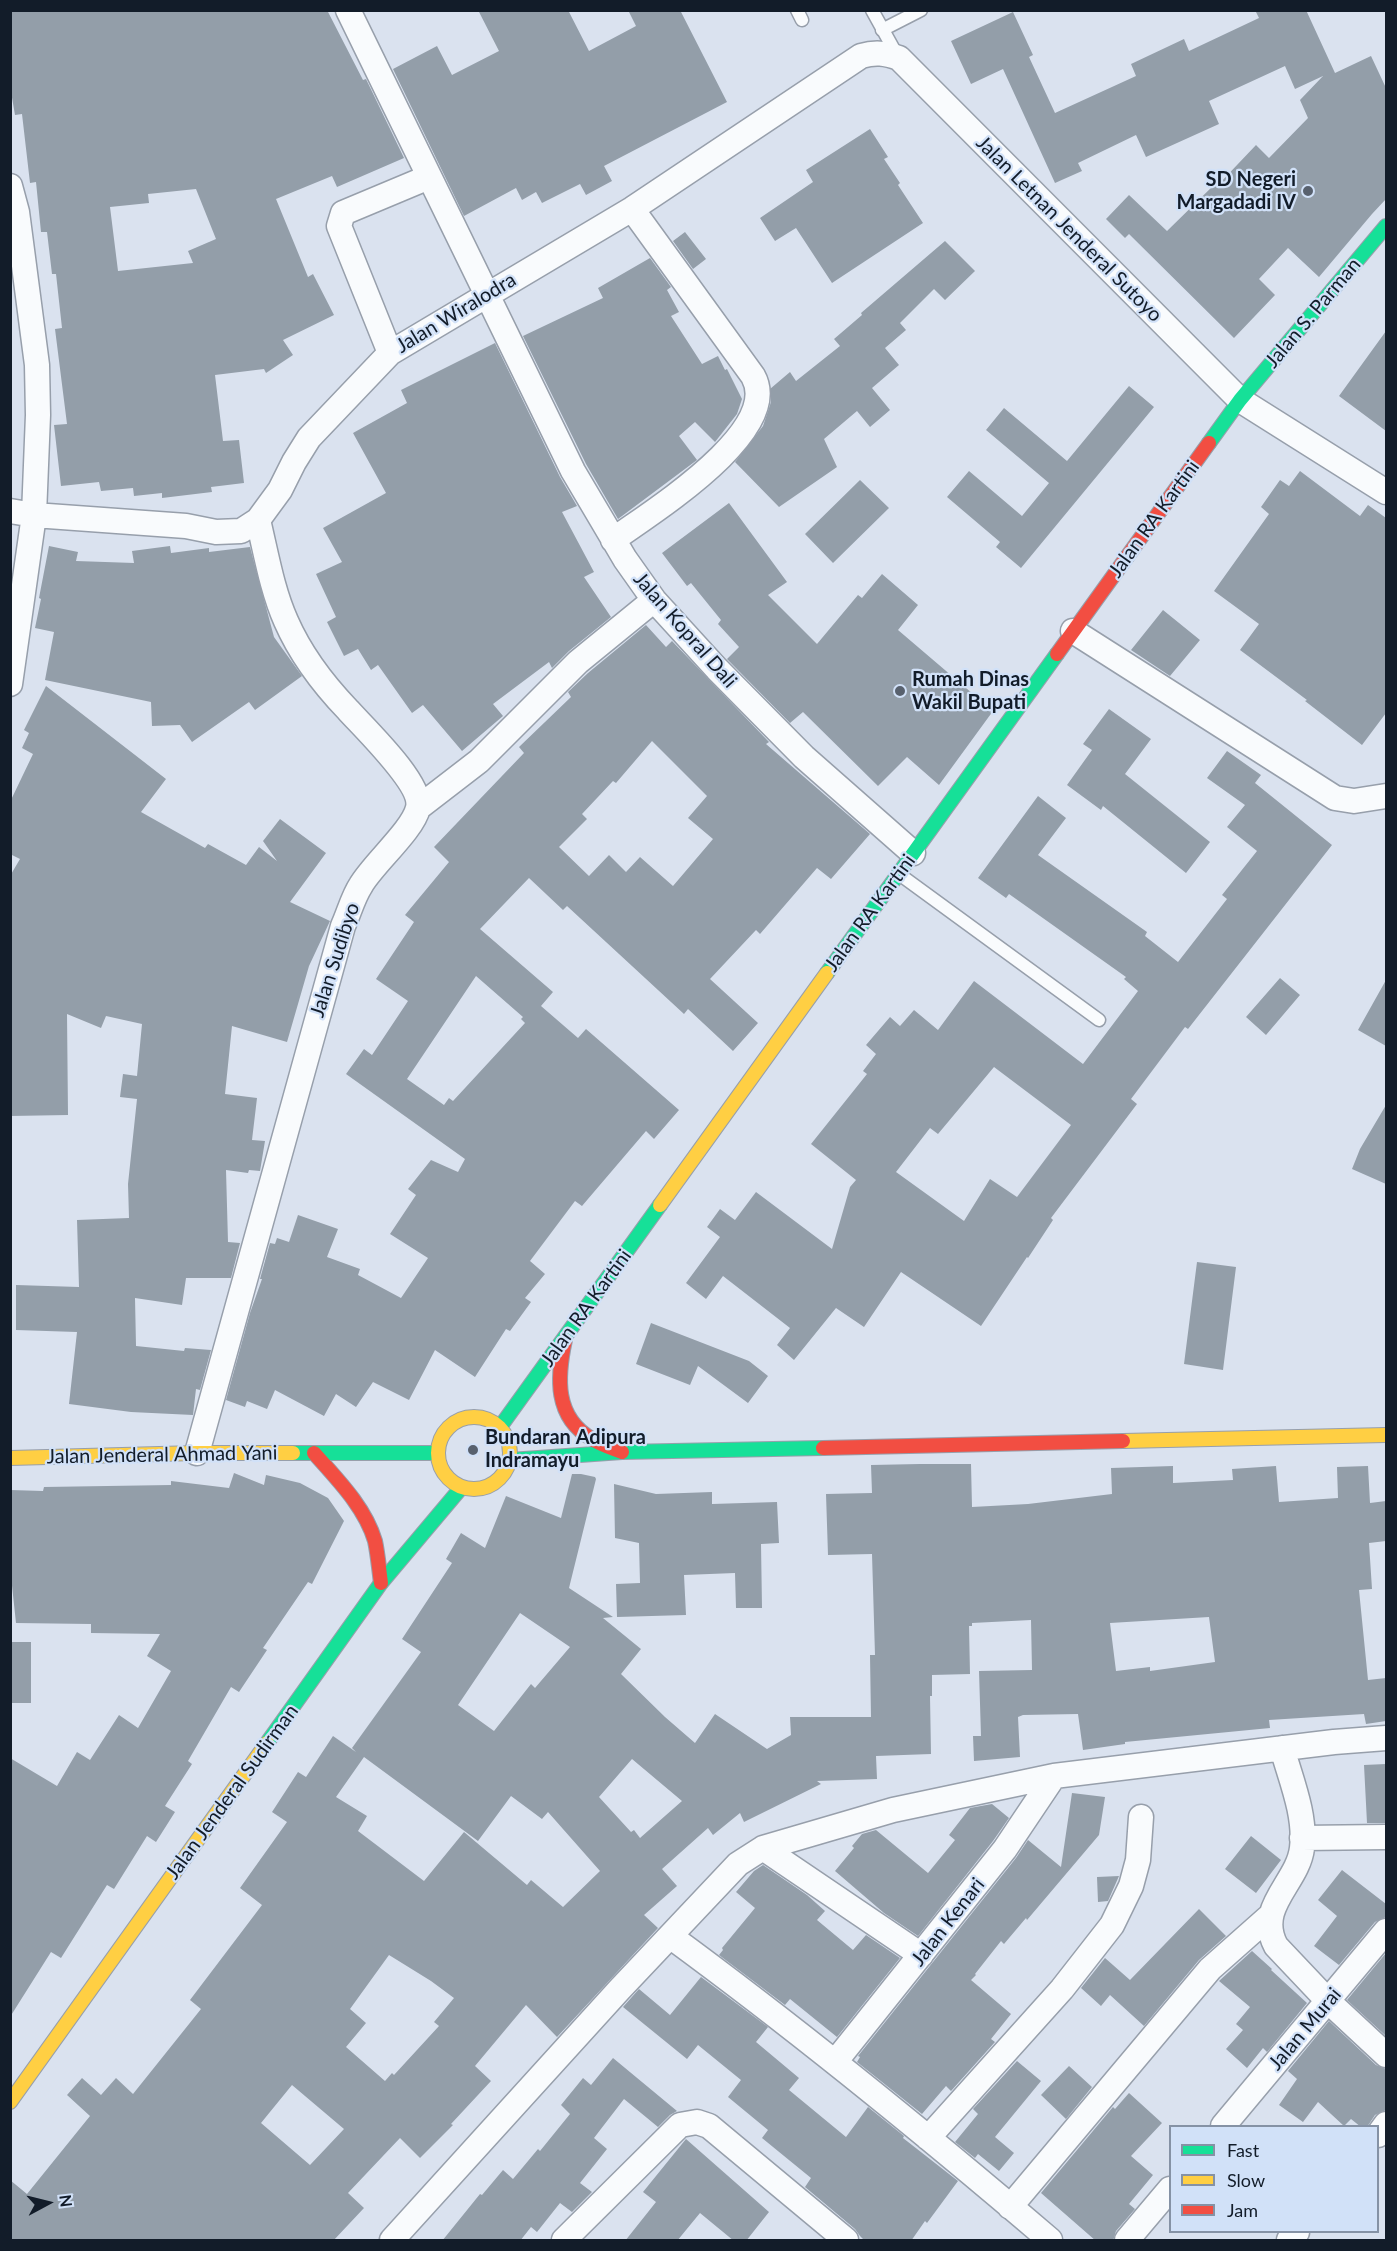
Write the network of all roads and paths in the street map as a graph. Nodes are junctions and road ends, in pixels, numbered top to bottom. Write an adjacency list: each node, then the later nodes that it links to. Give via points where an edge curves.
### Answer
1 (348, 10): 6 (street, Jalan Kopral Dali)
2 (872, 10): 4 (lane)
3 (921, 10): 4 (lane)
4 (882, 30): 5 (lane)
5 (899, 58): 8 (street, Jalan Wiralodra, via 883,53 861,56); 12 (street, Jalan Letnan Jenderal Sutoyo)
6 (429, 177): 10 (street, Jalan Kopral Dali); 11 (street, via 343,213 339,226)
7 (10, 186): 15 (street, via 17,212 37,365)
8 (632, 208): 10 (street, Jalan Wiralodra); 17 (street, via 758,388 757,406 743,432 713,467)
9 (1386, 226): 12 (main road, Jalan S. Parman)
10 (487, 294): 11 (street, Jalan Wiralodra); 17 (street, Jalan Kopral Dali, via 573,471)
11 (390, 353): 16 (street, Jalan Wiralodra, via 309,438)
12 (1240, 400): 13 (street, Jalan Letnan Jenderal Sutoyo); 19 (main road, Jalan RA Kartini)
13 (1386, 492)
14 (10, 511): 15 (street)
15 (34, 515): 16 (street, via 186,526 216,532 241,531); 20 (street)
16 (258, 520): 22 (street, via 277,593 296,639 331,692 411,783)
17 (614, 540): 18 (street, Jalan Kopral Dali)
18 (654, 600): 22 (street, Jalan Sudibyo, via 578,662 479,761); 23 (street, Jalan Kopral Dali, via 804,757)
19 (1073, 631): 21 (street, via 1335,798 1354,801); 23 (main road, Jalan RA Kartini)
20 (10, 684)
21 (1386, 796)
22 (418, 808): 32 (street, Jalan Sudibyo, via 361,884 343,926)
23 (913, 853): 24 (main road, Jalan RA Kartini)
24 (898, 873): 25 (lane); 26 (main road, Jalan RA Kartini)
25 (1100, 1020)
26 (566, 1335): 27 (main road, Jalan RA Kartini); 29 (main road, via 558,1370 558,1396 571,1420 587,1437)
27 (500, 1427): 31 (main road, via 487,1419 472,1417 458,1421 447,1430); 34 (main road, via 507,1436)
28 (1386, 1435): 29 (main road)
29 (622, 1452): 34 (main road)
30 (314, 1453): 31 (main road, Jalan Jenderal Ahmad Yani); 32 (main road, Jalan Jenderal Ahmad Yani); 36 (main road, via 356,1501 374,1539)
31 (438, 1453): 35 (main road, via 442,1470)
32 (197, 1454): 33 (main road, Jalan Jenderal Ahmad Yani)
33 (10, 1458)
34 (510, 1460): 35 (main road, via 504,1474 492,1485 477,1490)
35 (462, 1488): 36 (main road, Jalan Jenderal Sudirman)
36 (381, 1583): 51 (main road, Jalan Jenderal Sudirman)
37 (1386, 1738): 38 (street)
38 (1282, 1749): 39 (street); 42 (street, via 1299,1807)
39 (1054, 1776): 43 (street, via 893,1810); 47 (street, Jalan Kenari, via 1005,1850)
40 (1141, 1817): 53 (street, via 1138,1860 1113,1925 1062,1989)
41 (1386, 1837): 42 (street)
42 (1302, 1838): 44 (street, via 1300,1858)
43 (763, 1848): 46 (street, via 738,1864); 47 (street)
44 (1271, 1915): 48 (street, via 1276,1946); 55 (street, via 1210,1969)
45 (1386, 1931): 48 (street, Jalan Murai)
46 (670, 1936): 50 (street); 56 (street)
47 (921, 1955): 50 (street, Jalan Kenari)
48 (1329, 2002): 49 (street); 52 (street, Jalan Murai)
49 (1386, 2055)
50 (835, 2062): 53 (street)
51 (10, 2102)
52 (1225, 2125)
53 (928, 2138): 55 (street)
54 (1169, 2190): 60 (street)
55 (1010, 2207): 59 (street)
56 (392, 2241)
57 (564, 2241): 58 (street, via 680,2125 697,2122 709,2126)
58 (846, 2241)
59 (1050, 2241)
60 (1127, 2241)

